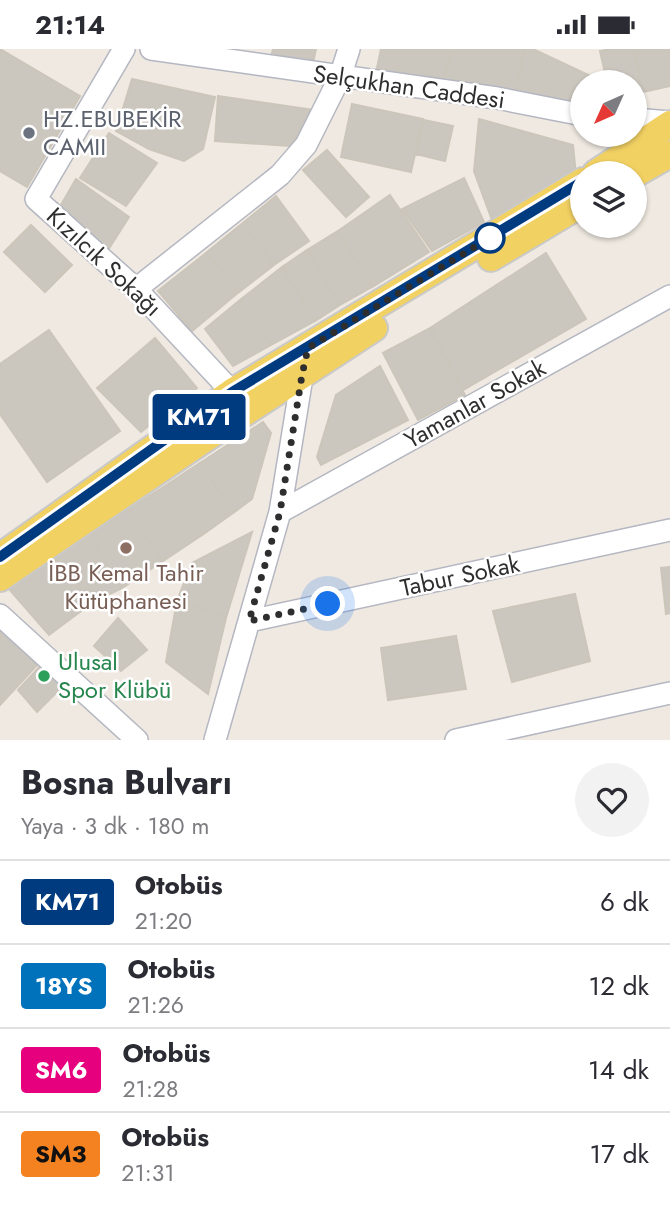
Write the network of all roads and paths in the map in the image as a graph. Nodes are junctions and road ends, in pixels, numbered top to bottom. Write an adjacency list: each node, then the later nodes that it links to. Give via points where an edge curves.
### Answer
1 (124, 49): 13 (street, Kızılcık Sokağı, via 36,198)
2 (151, 49): 4 (street, Selçukhan Caddesi)
3 (349, 49): 4 (street)
4 (340, 77): 5 (street, Selçukhan Caddesi); 13 (street, via 306,145 280,175)
5 (570, 113)
6 (648, 120): 7 (street)
7 (670, 123): 9 (main road)
8 (670, 154): 10 (main road)
9 (614, 161)
10 (647, 167)
11 (570, 189): 15 (main road)
12 (570, 211): 16 (main road)
13 (136, 289): 17 (street, Kızılcık Sokağı)
14 (670, 296): 18 (street, Yamanlar Sokak)
15 (308, 348): 16 (street); 17 (main road)
16 (302, 375): 18 (street); 21 (main road)
17 (232, 392): 20 (main road)
18 (280, 512): 23 (street)
19 (670, 530): 23 (street, Tabur Sokak)
20 (0, 557)
21 (0, 578)
22 (0, 615): 25 (street)
23 (249, 621): 26 (street)
24 (670, 693): 27 (street)
25 (137, 740)
26 (215, 740)
27 (456, 740)

